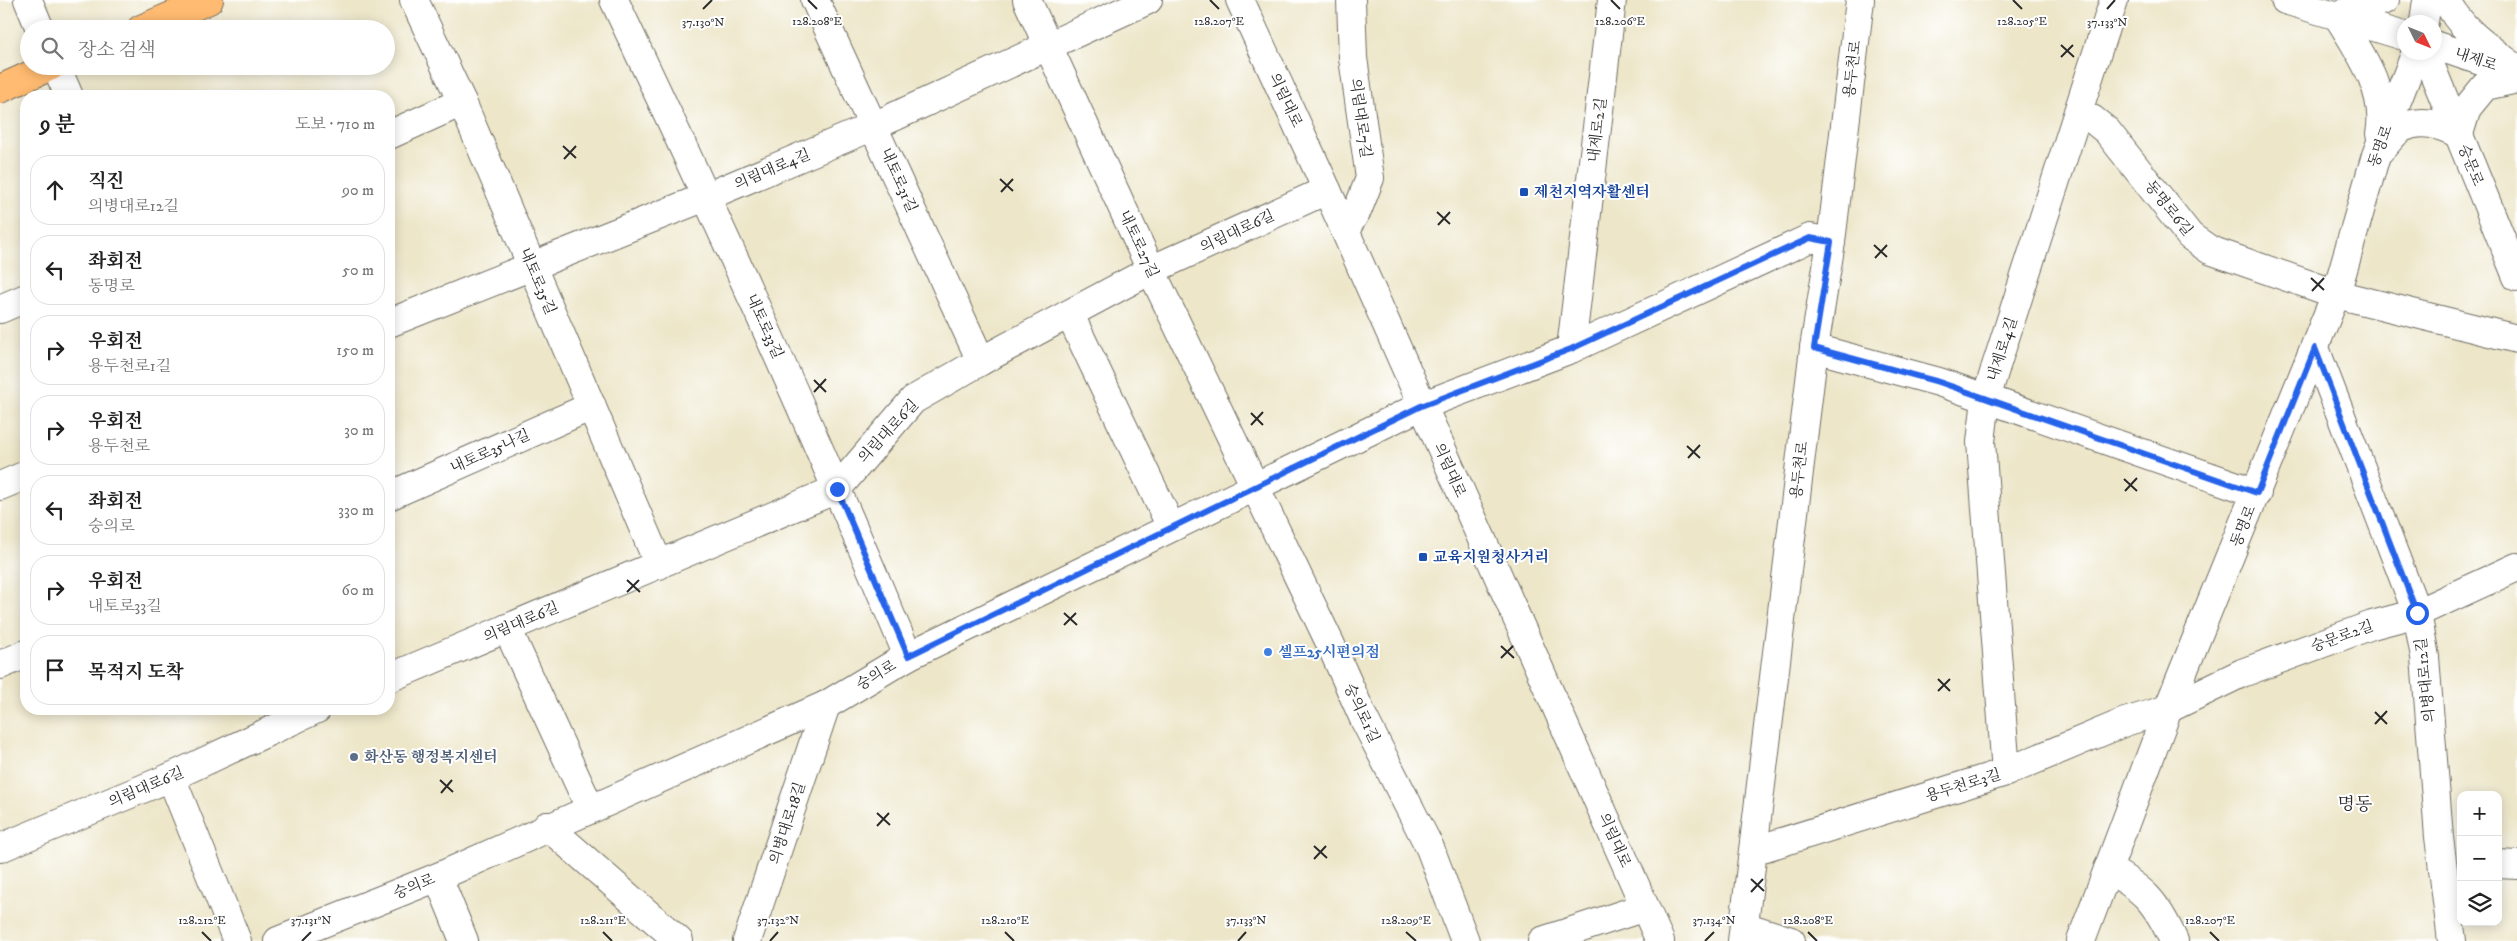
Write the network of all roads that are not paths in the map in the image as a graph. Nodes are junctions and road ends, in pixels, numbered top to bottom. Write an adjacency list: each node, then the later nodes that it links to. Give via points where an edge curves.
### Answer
1 (28, 0): 19 (street)
2 (209, 0): 20 (main road)
3 (414, 0): 33 (street, 내토로35길)
4 (614, 0): 40 (street, 내토로33길)
5 (815, 0): 35 (street, 내토로31길)
6 (1027, 0): 22 (street, 내토로27길)
7 (1148, 0): 22 (street, 의림대로4길)
8 (1240, 0): 39 (street, 의림대로)
9 (1351, 0): 41 (street, 의림대로7길, via 1353,58 1370,178 1358,209)
10 (1612, 0): 54 (street, 내제로2길)
11 (1860, 0): 42 (street, 용두천로)
12 (2114, 0): 34 (street, 내제로4길)
13 (2286, 0): 17 (street)
14 (2385, 0): 17 (street)
15 (2428, 0): 18 (street)
16 (2447, 0): 26 (street, via 2477,39)
17 (2337, 15): 21 (street); 38 (street, via 2366,62 2382,110)
18 (2425, 15)
19 (36, 20)
20 (161, 20)
21 (2397, 34)
22 (1048, 46): 35 (street, 의림대로4길); 44 (street, 내토로27길)
23 (2442, 49): 27 (street, 내제로)
24 (2413, 60): 38 (street, 동명로)
25 (2429, 60): 37 (street, 숭문로)
26 (2517, 69)
27 (2517, 73)
28 (31, 75): 31 (main road)
29 (60, 75): 32 (street)
30 (2517, 79): 37 (street, via 2485,86 2467,108)
31 (0, 89)
32 (66, 90)
33 (462, 102): 36 (street); 43 (street, 내토로35길)
34 (2079, 114): 46 (street, 동명로6길, via 2107,131 2190,236 2210,250); 56 (street, 내제로4길)
35 (874, 126): 40 (street, 의림대로4길); 55 (street, 내토로31길)
36 (395, 132)
37 (2459, 134): 38 (street, via 2440,125 2422,123 2408,126 2402,128); 45 (street, 숭문로)
38 (2376, 155): 46 (street, 동명로)
39 (1327, 190): 41 (street, 의림대로); 44 (street, 의림대로6길)
40 (708, 196): 43 (street, 의림대로4길); 62 (street, 내토로33길)
41 (1345, 230): 58 (street, 의림대로)
42 (1831, 242): 52 (street, 용두천로); 54 (street, 숭의로, via 1810,238)
43 (532, 266): 50 (street, 의림대로4길); 57 (street, 내토로35길)
44 (1151, 270): 49 (street, 의림대로6길); 61 (street, 내토로27길)
45 (2517, 277)
46 (2336, 294): 51 (street, 동명로6길); 53 (street, 동명로)
47 (20, 301): 48 (street)
48 (0, 309)
49 (1070, 315): 55 (street, 의림대로6길); 65 (street)
50 (395, 321)
51 (2517, 339)
52 (1814, 348): 56 (street, via 1939,382); 82 (street, 용두천로)
53 (2315, 348): 64 (street, 동명로); 68 (street, 의병대로12길)
54 (1571, 349): 58 (street, 숭의로)
55 (981, 361): 62 (street, 의림대로6길, via 913,400)
56 (1986, 399): 64 (street); 77 (street, 내제로4길, via 1981,442)
57 (592, 406): 63 (street, 내토로35나길); 66 (street, 내토로35길)
58 (1421, 406): 61 (street, 숭의로); 88 (street, 의림대로)
59 (20, 478): 60 (street)
60 (0, 486)
61 (1255, 486): 65 (street, 숭의로); 95 (street, 숭의로1길, via 1364,719 1430,848)
62 (837, 489): 66 (street, 의림대로6길); 70 (street, 내토로33길)
63 (395, 493)
64 (2257, 493): 75 (street, 동명로)
65 (1171, 527): 70 (street, 숭의로)
66 (659, 564): 69 (street, 의림대로6길)
67 (2517, 566): 68 (street, 숭문로2길)
68 (2417, 613): 75 (street, 숭문로2길, via 2372,624 2242,673); 83 (street, 의병대로12길)
69 (506, 628): 73 (street, 의림대로6길); 79 (street)
70 (908, 656): 74 (street, 숭의로)
71 (20, 657): 72 (street)
72 (0, 665)
73 (395, 675)
74 (826, 705): 79 (street, 숭의로); 94 (street, 의병대로18길)
75 (2168, 709): 77 (street, 용두천로3길, via 2125,722); 86 (street, 동명로)
76 (304, 715): 78 (street, 의림대로6길)
77 (2006, 772): 82 (street, 용두천로3길)
78 (171, 777): 81 (street, 의림대로6길); 90 (street)
79 (590, 808): 80 (street, 숭의로)
80 (547, 826): 87 (street, 숭의로); 93 (street)
81 (1, 843)
82 (1753, 851): 89 (street, 용두천로)
83 (2452, 864): 101 (street, 의병대로12길)
84 (2502, 864): 85 (street)
85 (2517, 865)
86 (2108, 869): 99 (street, 동명로); 100 (street, via 2134,884 2149,898)
87 (438, 876): 91 (street, 숭의로); 92 (street)
88 (1645, 906): 96 (street); 97 (street, 의림대로)
89 (1743, 933): 98 (street)
90 (237, 941)
91 (278, 941)
92 (464, 941)
93 (679, 941)
94 (747, 941)
95 (1465, 941)
96 (1542, 941)
97 (1660, 941)
98 (1790, 941)
99 (2081, 941)
100 (2174, 941)
101 (2452, 941)

